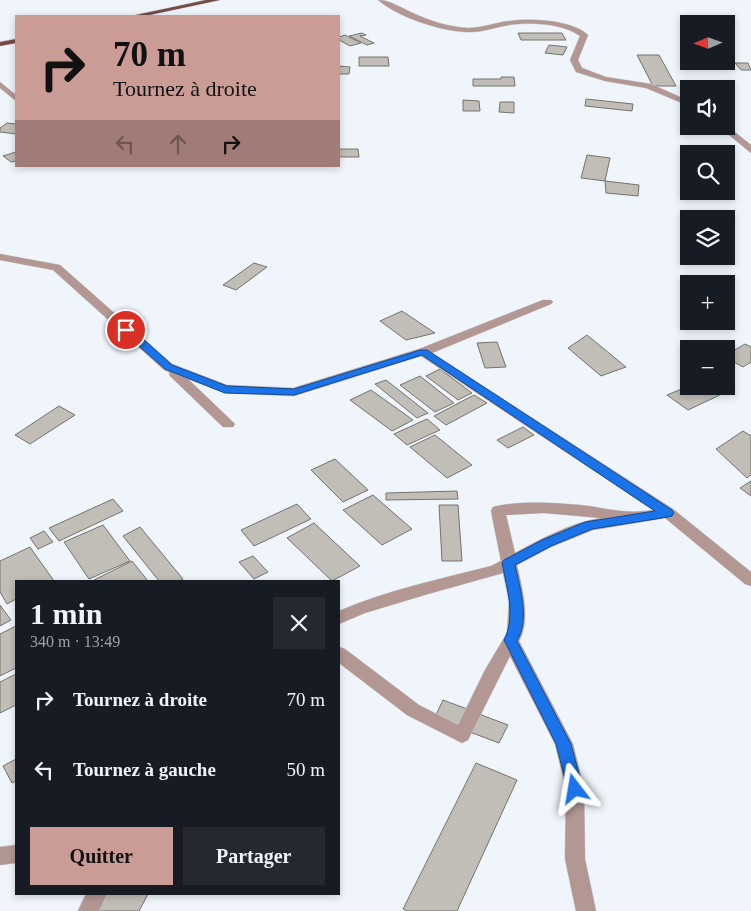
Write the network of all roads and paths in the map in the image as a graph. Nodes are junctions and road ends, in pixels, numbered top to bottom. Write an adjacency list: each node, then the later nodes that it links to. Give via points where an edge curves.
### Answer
1 (218, 0): 3 (main road)
2 (381, 0): 8 (street, via 445,26 468,30 511,23 578,30 584,35 574,60 579,70 605,79 648,86)
3 (140, 15)
4 (15, 41): 5 (main road)
5 (0, 44)
6 (0, 84): 7 (street)
7 (15, 98)
8 (680, 100)
9 (733, 135): 10 (street)
10 (751, 150)
11 (0, 257): 14 (street, via 56,267)
12 (548, 302): 13 (street)
13 (423, 352): 14 (street, via 294,392 225,390); 16 (street)
14 (168, 367): 15 (street)
15 (228, 424)
16 (668, 513): 17 (street); 19 (street)
17 (632, 518): 18 (street, via 590,525); 18 (street, via 586,510 498,510)
18 (508, 563): 20 (street, via 496,570 427,588); 21 (street, via 517,601 515,633)
19 (751, 580)
20 (340, 618)
21 (510, 640): 22 (street, via 462,735 413,710); 27 (street, via 564,744 575,789 575,858)
22 (340, 655)
23 (15, 854): 24 (street)
24 (0, 856)
25 (96, 895): 26 (street)
26 (88, 911)
27 (586, 911)

